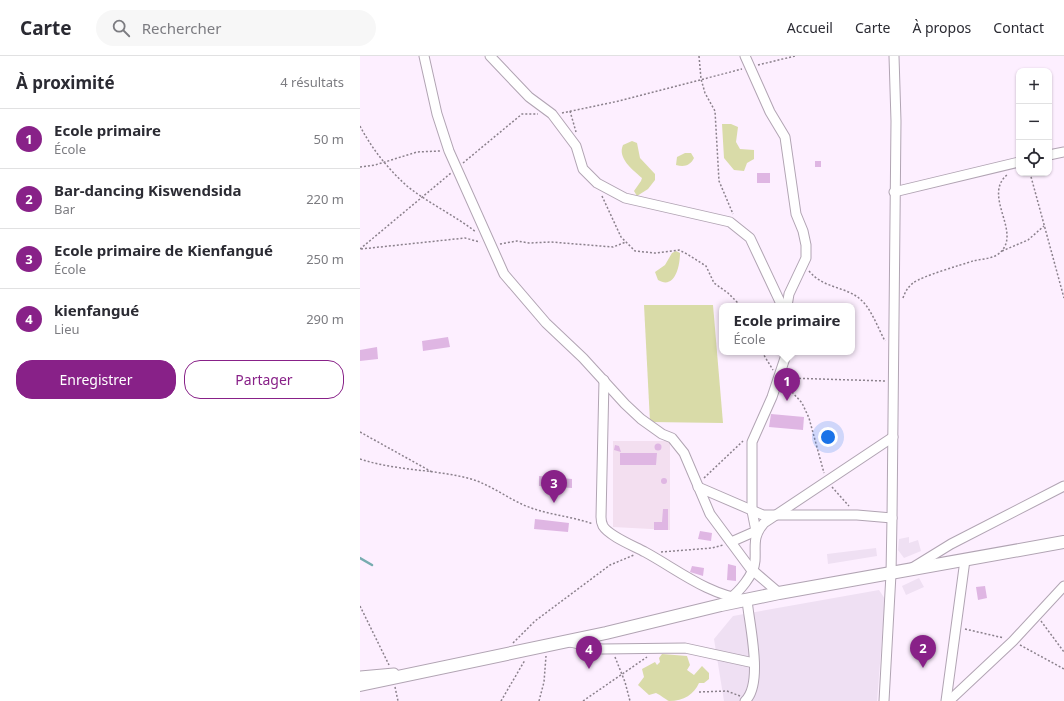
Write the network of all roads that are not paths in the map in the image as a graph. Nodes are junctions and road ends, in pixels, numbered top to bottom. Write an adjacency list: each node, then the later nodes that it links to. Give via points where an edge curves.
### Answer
1 (424, 56): 12 (street, via 437,114 449,151 504,274 546,323)
2 (490, 56): 9 (street, via 529,97 552,114 576,146 583,170 597,183 625,198 730,222 740,229 750,238)
3 (746, 56): 10 (street, via 770,112 785,137 796,214 806,245 806,258 789,294)
4 (894, 56): 8 (street)
5 (1064, 152): 6 (street)
6 (1052, 154)
7 (1016, 163): 8 (street)
8 (894, 192): 13 (street)
9 (781, 303)
10 (788, 303)
11 (786, 355): 16 (street, via 752,442)
12 (604, 380): 14 (street, via 641,419 678,444); 28 (street, via 600,517 603,527 693,582)
13 (893, 437): 17 (street); 18 (street)
14 (698, 484): 16 (street); 20 (street, via 710,514)
15 (1064, 486): 24 (street, via 951,544)
16 (752, 511): 17 (street, via 763,515); 19 (street)
17 (775, 515): 18 (street, via 857,515); 19 (street)
18 (892, 518): 25 (street)
19 (756, 531): 20 (street); 23 (street)
20 (731, 542): 23 (street)
21 (1064, 542): 22 (main road)
22 (965, 560): 24 (main road); 38 (street)
23 (753, 571): 27 (street); 28 (street)
24 (906, 571): 25 (main road)
25 (891, 574): 27 (main road); 37 (street)
26 (1064, 586): 38 (street, via 1013,641)
27 (779, 593): 29 (main road)
28 (732, 598): 29 (street); 30 (street)
29 (747, 600): 30 (main road); 32 (street)
30 (721, 605): 31 (main road)
31 (567, 641): 32 (street, via 602,649 685,648); 33 (main road)
32 (754, 663): 36 (street, via 754,678)
33 (393, 675): 34 (street); 35 (main road)
34 (360, 676)
35 (360, 685)
36 (746, 700)
37 (884, 701)
38 (947, 701)

